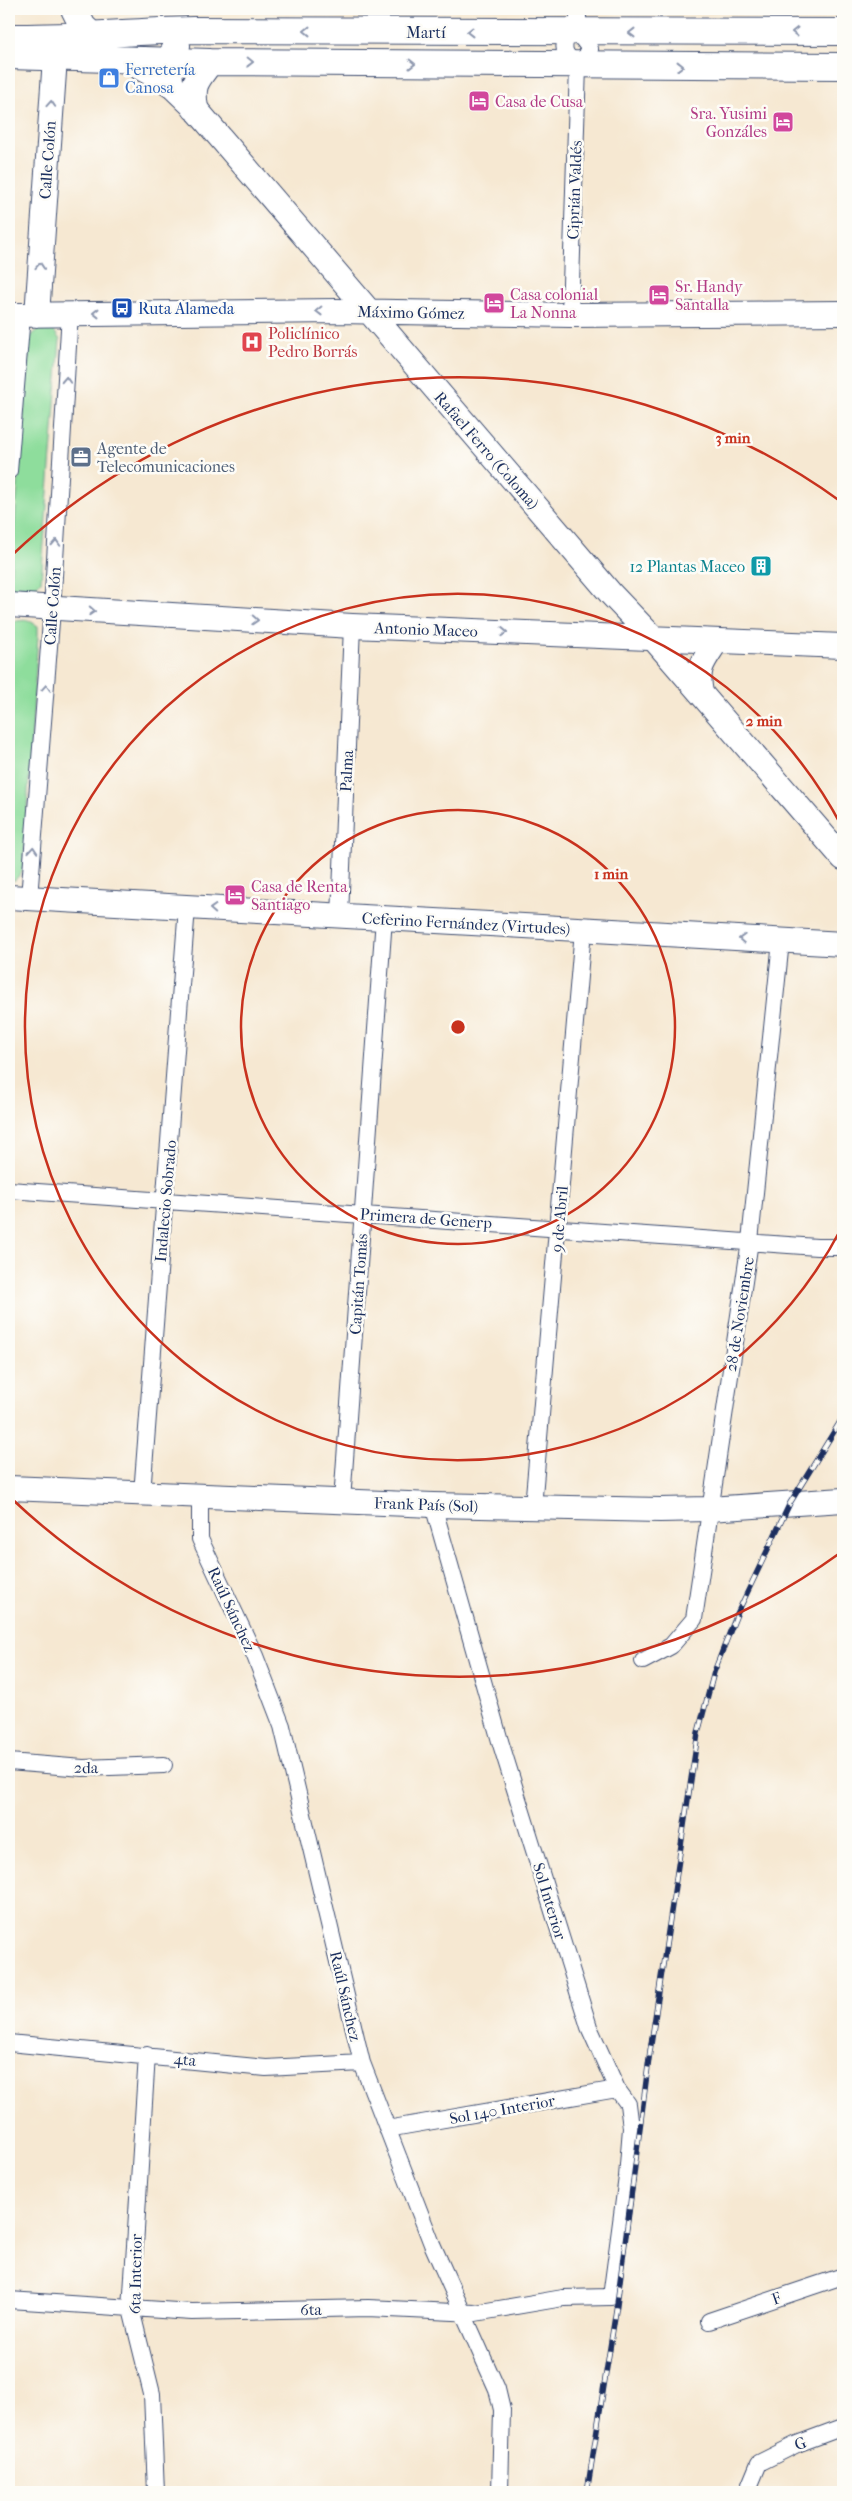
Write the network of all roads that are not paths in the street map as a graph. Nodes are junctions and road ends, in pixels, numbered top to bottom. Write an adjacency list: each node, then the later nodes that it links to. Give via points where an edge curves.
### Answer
1 (73, 9): 5 (main road); 7 (main road, Calle Colón)
2 (578, 21): 3 (main road, Martí, one-way to 3); 4 (main road, Martí, one-way to 2); 11 (street, Ciprián Valdés, via 590,49)
3 (190, 30): 5 (main road, Martí); 13 (main road)
4 (843, 32)
5 (91, 36): 7 (main road, Martí); 9 (main road)
6 (9, 38): 7 (main road, Martí)
7 (58, 48): 8 (main road, Martí); 9 (main road, Martí); 18 (street, Calle Colón, one-way to 7)
8 (9, 56)
9 (120, 58): 13 (main road, Martí)
10 (210, 62): 11 (main road, Martí, one-way to 11); 13 (main road, Martí); 14 (main road, via 192,90)
11 (578, 66): 12 (main road, Martí, one-way to 12); 19 (street, Ciprián Valdés)
12 (843, 66)
13 (169, 72): 14 (street, Rafael Ferro (Coloma))
14 (195, 108): 15 (street, Rafael Ferro (Coloma))
15 (368, 311): 16 (street, Máximo Gómez, one-way to 16); 19 (street, Máximo Gómez); 21 (street, Rafael Ferro (Coloma))
16 (70, 313): 18 (street, Máximo Gómez); 23 (street, Calle Colón, one-way to 16)
17 (843, 313): 19 (street, Máximo Gómez)
18 (22, 315): 20 (street, Calle Colón)
19 (570, 315)
20 (9, 471)
21 (611, 594): 25 (street, via 606,622 600,629); 26 (street, Rafael Ferro (Coloma))
22 (9, 605): 23 (street, Antonio Maceo)
23 (52, 609): 24 (street, Antonio Maceo, one-way to 24); 31 (street, Calle Colón, one-way to 23)
24 (352, 626): 25 (street, Antonio Maceo, one-way to 25); 33 (street, Palma)
25 (585, 635): 26 (street, Antonio Maceo)
26 (653, 638): 27 (street, Antonio Maceo); 29 (street, Rafael Ferro (Coloma))
27 (716, 642): 28 (street, Antonio Maceo); 29 (street, via 700,666)
28 (843, 646)
29 (701, 693): 30 (street, Rafael Ferro (Coloma))
30 (843, 858)
31 (19, 898): 32 (street, Ceferino Fernández (Virtudes))
32 (187, 907): 33 (street, Ceferino Fernández (Virtudes), one-way to 32); 39 (street, Indalecio Sobrado)
33 (340, 916): 34 (street, Ceferino Fernández (Virtudes))
34 (384, 918): 35 (street, Ceferino Fernández (Virtudes)); 40 (street, Capitán Tomás)
35 (583, 930): 36 (street, Ceferino Fernández (Virtudes), one-way to 35); 41 (street, 9 de Abril)
36 (781, 941): 37 (street, Ceferino Fernández (Virtudes)); 42 (street, 28 de Noviembre)
37 (843, 944)
38 (9, 1190): 39 (street, Primera de Generp)
39 (166, 1201): 40 (street, Primera de Generp); 45 (street, Indalecio Sobrado)
40 (364, 1214): 41 (street, Primera de Generp); 47 (street, Capitán Tomás)
41 (558, 1227): 42 (street, Primera de Generp); 50 (street, 9 de Abril)
42 (750, 1241): 43 (street, Primera de Generp); 51 (street, 28 de Noviembre)
43 (843, 1246)
44 (9, 1488): 45 (street, Frank País (Sol))
45 (142, 1494): 46 (street, Frank País (Sol))
46 (200, 1495): 47 (street, Frank País (Sol)); 57 (street, Raúl Sánchez, via 200,1539 255,1656 282,1726)
47 (342, 1500): 48 (street, Frank País (Sol))
48 (433, 1505): 50 (street, Frank País (Sol)); 58 (street, Sol Interior, via 500,1741 588,2027)
49 (843, 1505): 51 (street, Frank País (Sol))
50 (533, 1507): 51 (street, Frank País (Sol))
51 (710, 1509): 52 (street, 28 de Noviembre, via 694,1619 671,1646)
52 (644, 1661)
53 (9, 1762): 54 (street, 2da, via 83,1768)
54 (164, 1766)
55 (9, 2043): 56 (street, 4ta)
56 (147, 2055): 57 (street, 4ta, via 266,2068); 63 (street, 6ta Interior)
57 (362, 2063): 59 (street, Raúl Sánchez)
58 (617, 2089): 59 (street, Sol 140 Interior); 61 (street, Sol Interior, via 628,2104 631,2128)
59 (387, 2129): 64 (street, Raúl Sánchez)
60 (843, 2276): 65 (street, F)
61 (611, 2298): 64 (street, 6ta, via 563,2298 483,2312)
62 (9, 2300): 63 (street, 6ta)
63 (130, 2309): 64 (street, 6ta, via 192,2312 368,2308); 67 (street, 6ta Interior, via 152,2394)
64 (461, 2310): 68 (street, Raúl Sánchez, via 497,2389 502,2410)
65 (710, 2321)
66 (843, 2427): 69 (street, G, via 759,2463)
67 (156, 2492)
68 (500, 2492)
69 (747, 2492)

